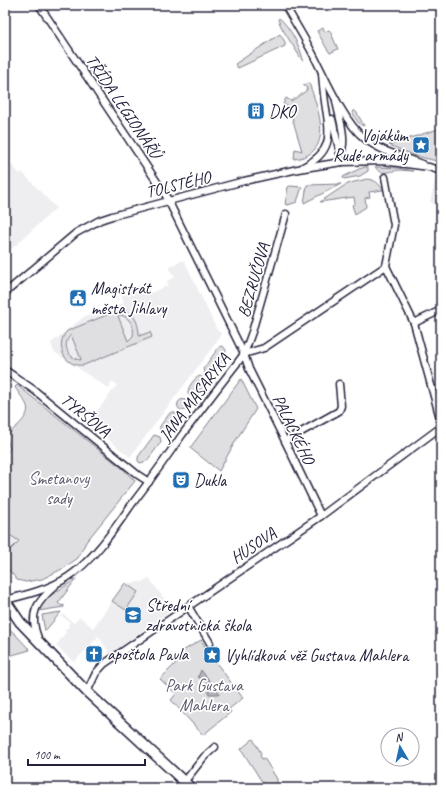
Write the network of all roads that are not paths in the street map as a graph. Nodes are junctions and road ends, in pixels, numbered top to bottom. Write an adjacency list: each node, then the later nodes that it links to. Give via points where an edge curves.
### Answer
1 (39, 5): 12 (street, TŘÍDA LEGIONÁŘŮ)
2 (285, 5): 3 (street)
3 (321, 71): 4 (street); 5 (street)
4 (324, 96): 6 (street); 9 (street, via 329,126 328,143 319,156)
5 (335, 96): 6 (street, via 343,135); 8 (street, via 352,126 365,139 388,153)
6 (341, 154): 7 (street)
7 (342, 162): 8 (street, TOLSTÉHO, via 383,161); 9 (street, TOLSTÉHO)
8 (429, 167): 10 (street)
9 (298, 169): 12 (street, TOLSTÉHO)
10 (441, 171)
11 (385, 177): 14 (street, via 394,225)
12 (169, 201): 15 (street, TOLSTÉHO, via 112,216 85,227 66,240); 18 (street, TŘÍDA LEGIONÁŘŮ)
13 (286, 214): 18 (street, BEZRUČOVA)
14 (386, 266): 17 (street); 18 (street, JANA MASARYKA, via 264,348)
15 (5, 293)
16 (441, 310): 17 (street)
17 (414, 323): 21 (street)
18 (244, 354): 23 (street, PALACKÉHO); 24 (street, JANA MASARYKA)
19 (5, 370): 24 (street, TYRŠOVA, via 34,390)
20 (339, 384): 23 (street, via 339,411)
21 (441, 422)
22 (441, 427): 25 (street, HUSOVA)
23 (285, 441): 25 (street, PALACKÉHO)
24 (149, 482): 26 (street, JANA MASARYKA, via 89,558)
25 (321, 516): 28 (street, HUSOVA)
26 (58, 583): 27 (street, JANA MASARYKA); 29 (street, JANA MASARYKA, via 42,598 35,610 34,626)
27 (5, 600): 29 (main road, via 20,622)
28 (188, 606): 30 (street); 31 (street, HUSOVA, via 104,664 96,673)
29 (39, 641): 31 (main road)
30 (210, 643)
31 (87, 692): 33 (main road)
32 (216, 747): 33 (street, via 204,757)
33 (185, 786)

